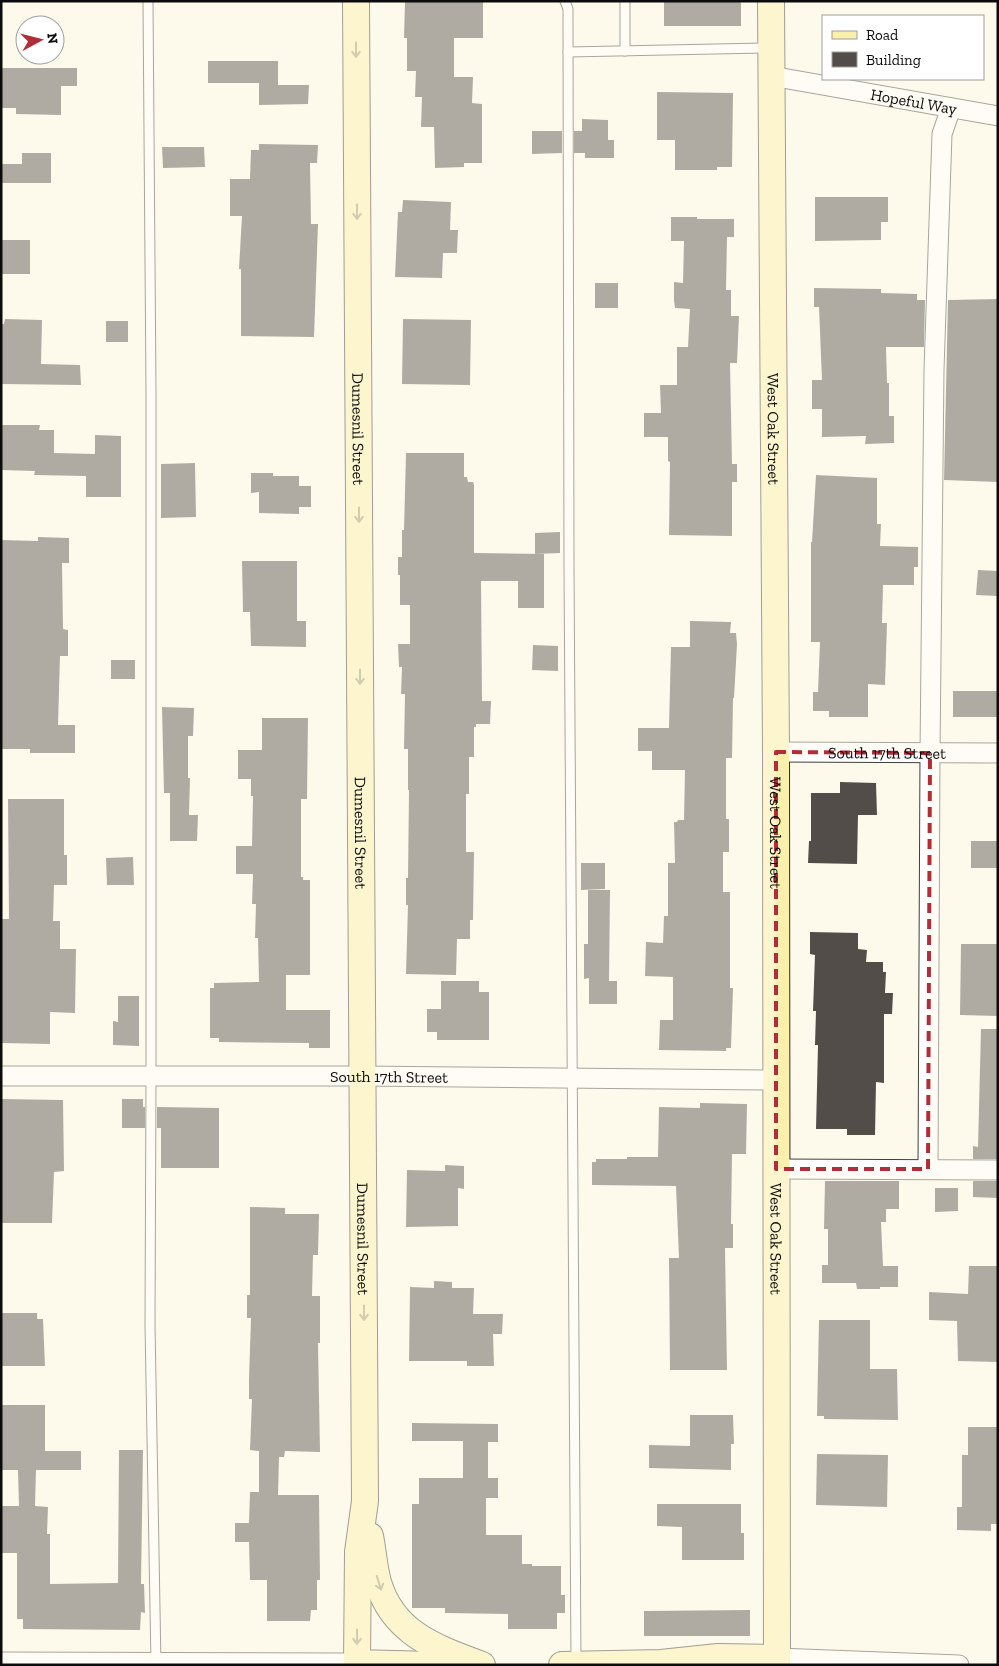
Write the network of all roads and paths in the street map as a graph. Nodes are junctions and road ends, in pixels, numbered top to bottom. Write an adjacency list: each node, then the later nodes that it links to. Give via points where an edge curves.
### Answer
1 (148, 1): 16 (lane)
2 (356, 1): 17 (main road, Dumesnil Street, one-way to 17)
3 (565, 1): 8 (lane, via 568,8)
4 (626, 1): 7 (lane)
5 (771, 1): 6 (main road, West Oak Street)
6 (772, 48): 7 (lane); 9 (main road, West Oak Street)
7 (626, 51): 8 (lane)
8 (568, 52): 18 (lane)
9 (772, 76): 10 (street, Hopeful Way); 12 (main road, West Oak Street)
10 (951, 108): 11 (street, Hopeful Way); 13 (street, via 942,134 934,370)
11 (998, 116)
12 (776, 752): 13 (street, South 17th Street); 19 (main road, West Oak Street)
13 (930, 753): 14 (street, South 17th Street); 21 (street)
14 (998, 753)
15 (1, 1076): 16 (street, South 17th Street)
16 (151, 1076): 17 (street, South 17th Street); 26 (lane, via 150,1324)
17 (362, 1076): 18 (street, South 17th Street); 23 (main road, Dumesnil Street, one-way to 23)
18 (572, 1078): 19 (street, South 17th Street); 32 (lane)
19 (776, 1080): 20 (main road, West Oak Street)
20 (776, 1169): 21 (street); 25 (main road, West Oak Street)
21 (928, 1169): 22 (street)
22 (998, 1170)
23 (365, 1501): 27 (main road, Dumesnil Street, one-way to 27, via 358,1552); 30 (main road, one-way to 30, via 378,1582 388,1606 403,1626 418,1638)
24 (1, 1662): 26 (street)
25 (777, 1662): 28 (main road, via 718,1657); 33 (street)
26 (156, 1664): 27 (street)
27 (357, 1664): 29 (main road)
28 (664, 1664): 32 (main road)
29 (433, 1665)
30 (482, 1665)
31 (562, 1665): 32 (main road)
32 (576, 1665)
33 (959, 1665)

